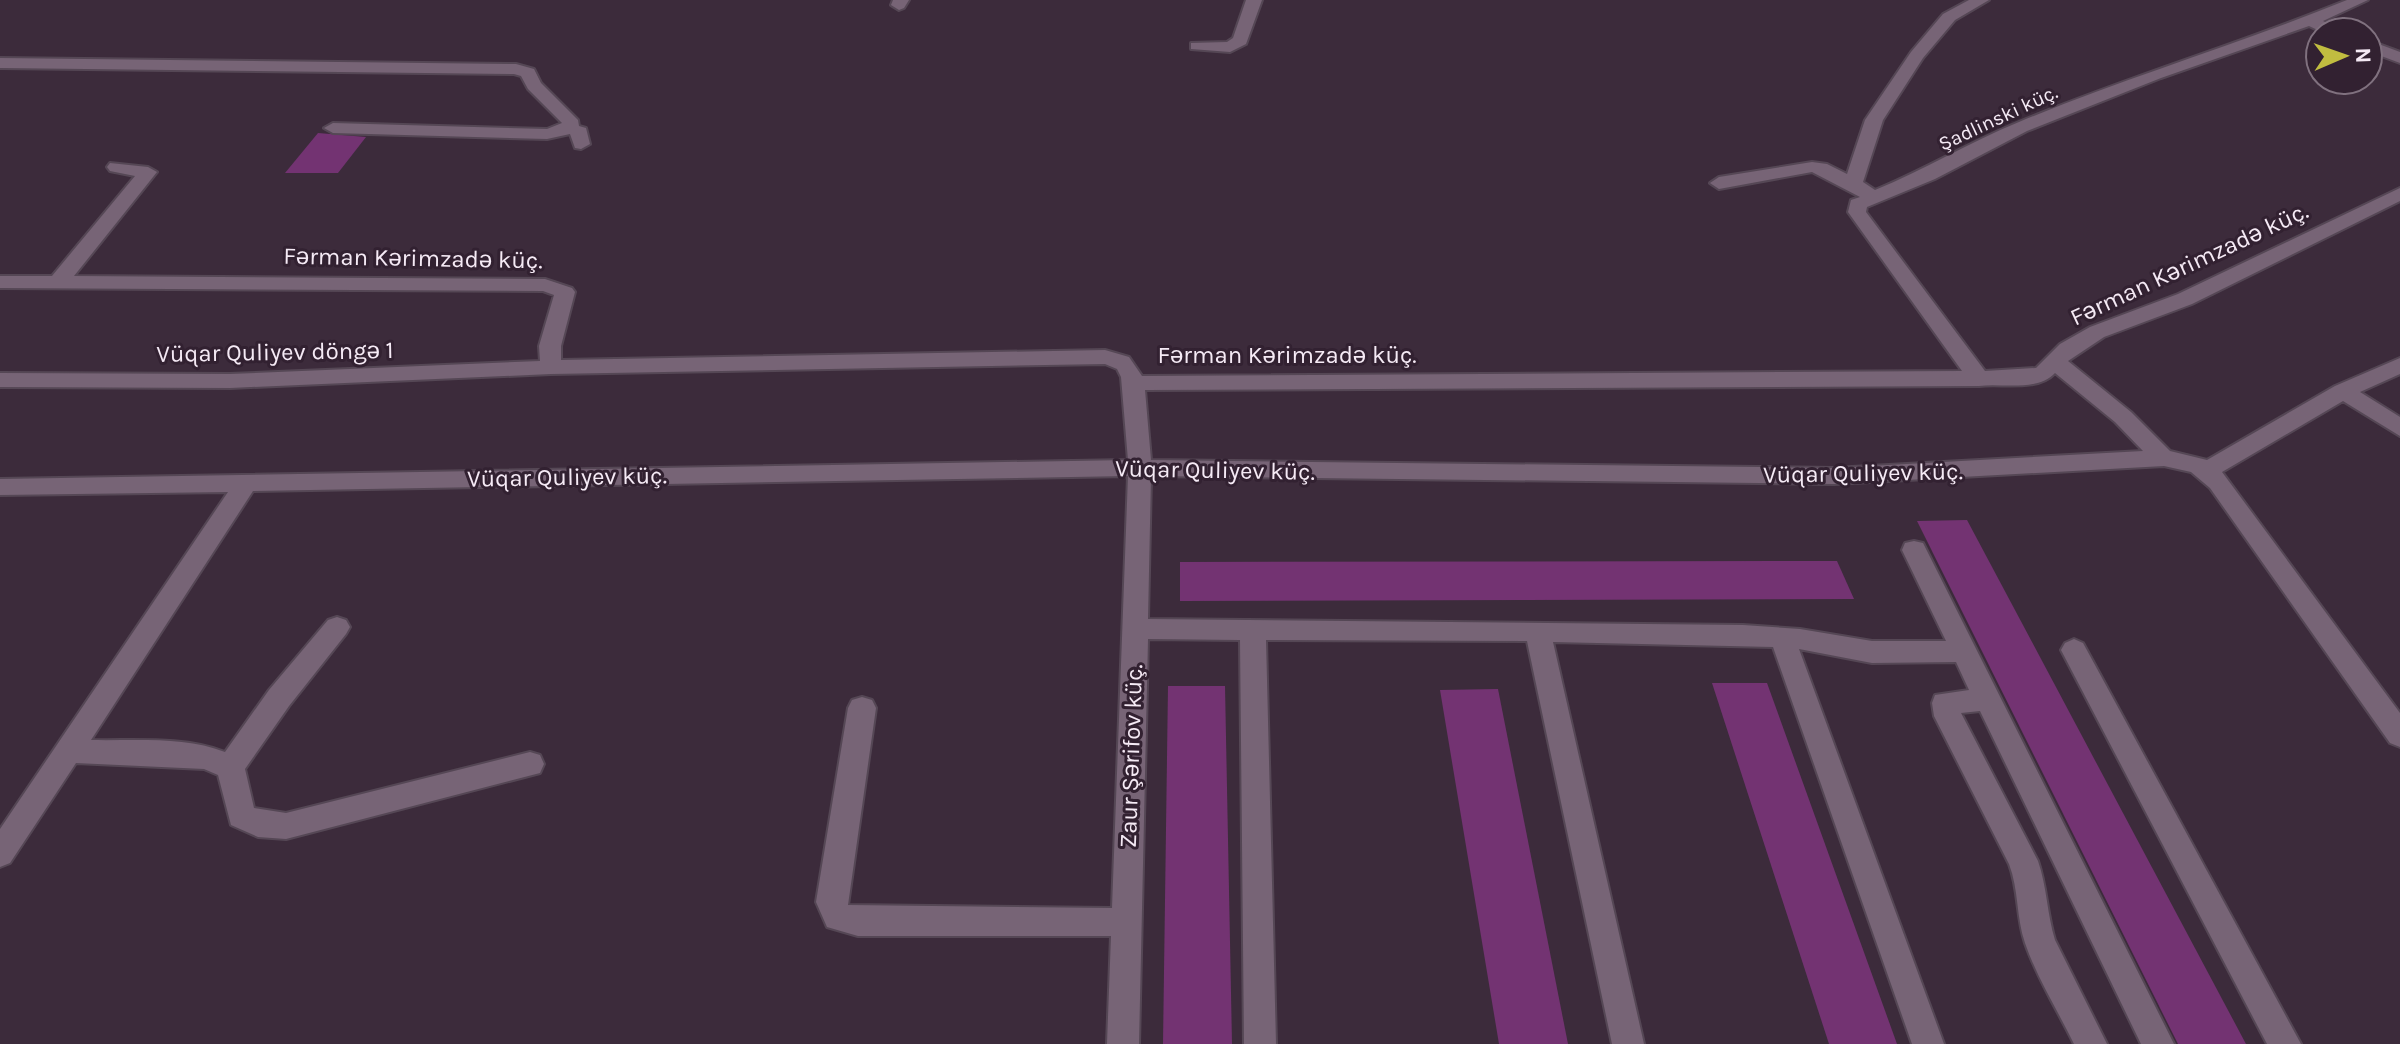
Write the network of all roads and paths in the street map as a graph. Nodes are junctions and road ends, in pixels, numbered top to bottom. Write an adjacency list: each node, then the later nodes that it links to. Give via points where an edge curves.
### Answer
1 (1254, 0): 6 (street, via 1240,41 1230,47)
2 (1981, 0): 13 (street, via 1949,17 1917,55 1874,120)
3 (2360, 0): 4 (street, Şadlinski küç.)
4 (2321, 16)
5 (2304, 23): 15 (street, Şadlinski küç., via 2021,127 1929,175)
6 (1197, 46)
7 (0, 63): 9 (street, via 516,69 528,73 571,120)
8 (333, 128): 9 (street, via 547,134)
9 (568, 128): 10 (street, via 580,132)
10 (581, 144)
11 (116, 167): 16 (street, via 148,172)
12 (1719, 183): 13 (street, via 1812,167)
13 (1853, 184): 15 (street)
14 (2400, 194): 18 (street, Fərman Kərimzadə küç., via 2185,299 2097,332)
15 (1871, 196): 21 (street, via 1858,204 1857,212)
16 (59, 281): 17 (street, Fərman Kərimzadə küç.); 20 (street, Fərman Kərimzadə küç., via 556,287 565,292 550,346)
17 (0, 282)
18 (2055, 362): 21 (street, Fərman Kərimzadə küç., via 2043,373 2023,378); 26 (street)
19 (2400, 365): 24 (street)
20 (551, 367): 22 (street, Vüqar Quliyev döngə 1, via 230,381); 23 (street, Fərman Kərimzadə küç., via 1105,357 1121,359)
21 (1979, 379): 23 (street, Fərman Kərimzadə küç.)
22 (0, 380)
23 (1133, 383): 27 (street, Zaur Şərifov küç.)
24 (2343, 391): 25 (street); 28 (street)
25 (2400, 428)
26 (2164, 458): 27 (street, Vüqar Quliyev küç., via 1834,476); 28 (street, Vüqar Quliyev küç., via 2188,460)
27 (1140, 468): 29 (street, Vüqar Quliyev küç.); 33 (street, Zaur Şərifov küç.)
28 (2208, 470): 41 (street)
29 (247, 482): 30 (street, Vüqar Quliyev küç.); 42 (street)
30 (0, 487)
31 (1914, 550): 38 (street)
32 (337, 627): 44 (street)
33 (1136, 629): 34 (street); 46 (street, Zaur Şərifov küç.)
34 (1253, 630): 35 (street); 48 (street)
35 (1538, 631): 36 (street); 49 (street)
36 (1782, 637): 38 (street, via 1872,652); 50 (street)
37 (2074, 650): 53 (street)
38 (1965, 651): 39 (street)
39 (1988, 699): 51 (street, via 1945,703 1948,716 2023,861 2041,944); 52 (street)
40 (862, 708): 46 (street, via 831,902 838,917 858,922)
41 (2400, 735)
42 (67, 751): 44 (street, via 182,754); 45 (street)
43 (530, 764): 44 (street, via 286,826 258,824 241,816)
44 (231, 767)
45 (0, 854)
46 (1125, 922): 47 (street, Zaur Şərifov küç.)
47 (1123, 1044)
48 (1260, 1044)
49 (1628, 1044)
50 (1928, 1044)
51 (2091, 1044)
52 (2158, 1044)
53 (2285, 1044)

